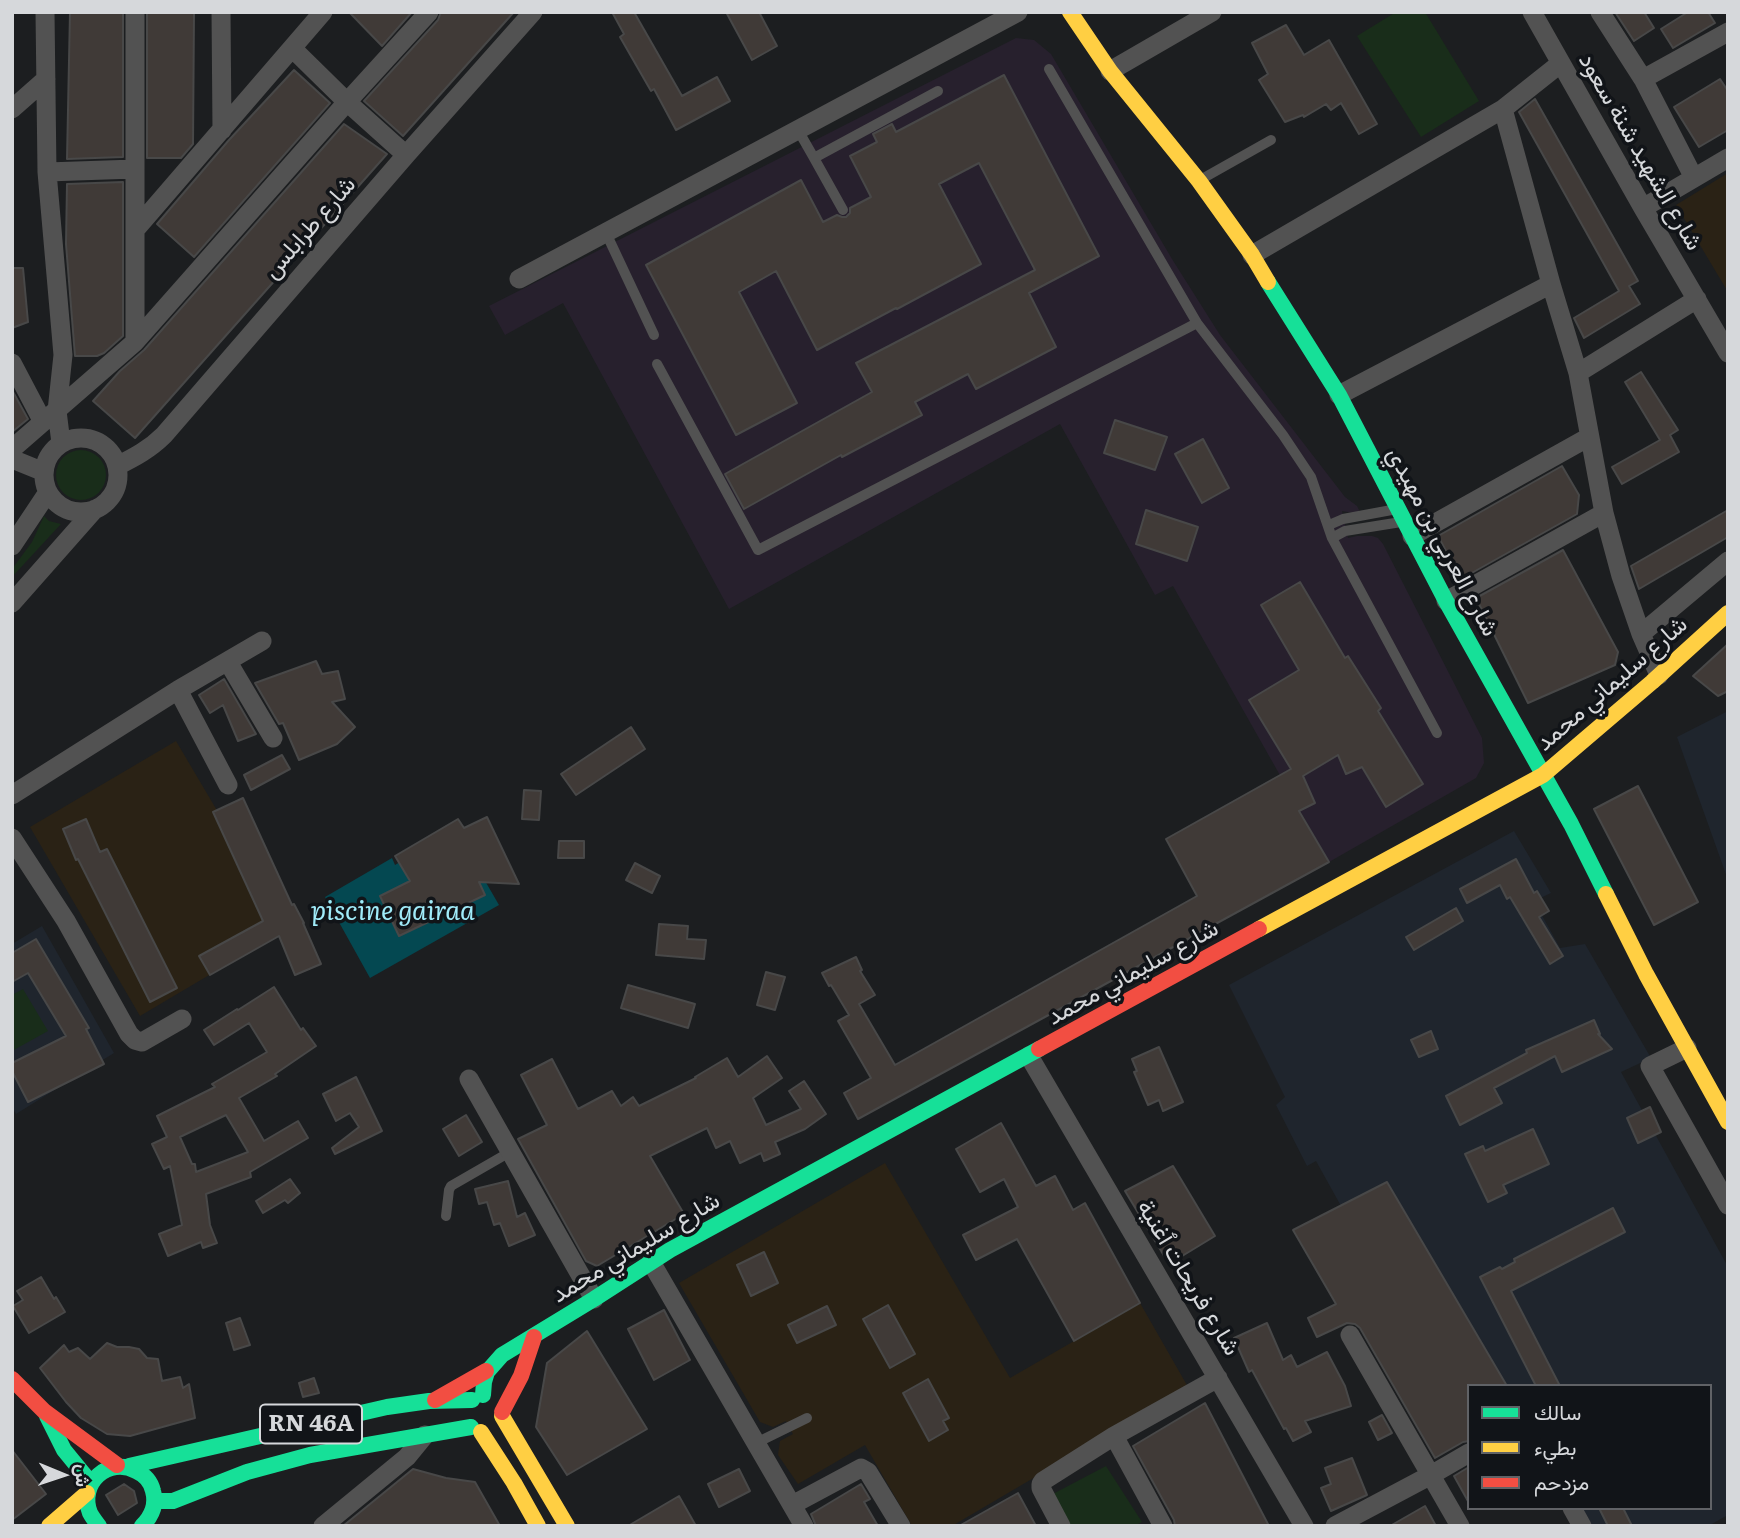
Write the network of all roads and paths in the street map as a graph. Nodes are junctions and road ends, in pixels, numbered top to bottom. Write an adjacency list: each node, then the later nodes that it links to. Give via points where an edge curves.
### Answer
1 (45, 12): 17 (street)
2 (135, 12): 29 (street)
3 (221, 12): 23 (street)
4 (323, 12): 13 (street)
5 (429, 12): 20 (street)
6 (533, 12): 26 (street, شارع طرابلس)
7 (1018, 12): 24 (street)
8 (1070, 12): 16 (street, شارع العربي بن مهيدي)
9 (1212, 12): 16 (street)
10 (1532, 12): 14 (street, شارع الشهيد شنة سعود)
11 (1600, 12): 18 (street)
12 (1728, 32): 18 (street)
13 (292, 48): 20 (street); 23 (street)
14 (1561, 63): 22 (street); 33 (street, شارع الشهيد شنة سعود)
15 (1049, 68): 41 (lane)
16 (1111, 71): 32 (street, شارع العربي بن مهيدي)
17 (46, 79): 21 (street); 30 (street)
18 (1643, 79): 31 (street)
19 (938, 91): 27 (lane)
20 (347, 102): 26 (street); 43 (street)
21 (12, 109)
22 (1503, 109): 37 (street); 39 (street)
23 (222, 130): 35 (street)
24 (798, 130): 27 (lane); 36 (street)
25 (1271, 140): 32 (lane)
26 (406, 155): 54 (street, شارع طرابلس, via 164,435)
27 (814, 158): 34 (lane)
28 (1728, 158): 31 (street)
29 (135, 169): 30 (street); 35 (street)
30 (47, 172): 49 (street, via 63,355)
31 (1694, 178): 33 (street)
32 (1199, 181): 37 (street, شارع العربي بن مهيدي)
33 (1643, 208): 40 (street, شارع الشهيد شنة سعود)
34 (843, 210)
35 (135, 230): 43 (street)
36 (606, 233): 38 (street); 42 (lane)
37 (1252, 255): 48 (street, شارع العربي بن مهيدي)
38 (519, 279)
39 (1552, 284): 47 (street); 48 (street)
40 (1697, 299): 44 (street, شارع الشهيد شنة سعود); 47 (street)
41 (1197, 323): 46 (lane, via 758,550); 60 (lane, via 1311,477)
42 (654, 335)
43 (135, 342): 49 (street)
44 (1728, 353)
45 (12, 363): 49 (street)
46 (657, 363)
47 (1578, 373): 50 (street)
48 (1339, 395): 59 (street, شارع العربي بن مهيدي)
49 (50, 416): 51 (street); 52 (street)
50 (1589, 437): 58 (street); 59 (street)
51 (61, 443): 54 (street, via 91,439 105,446); 55 (street)
52 (12, 449)
53 (12, 459): 55 (street)
54 (117, 466): 57 (street, via 116,489)
55 (44, 472): 56 (street)
56 (48, 492): 57 (street, via 60,505 77,512); 62 (street)
57 (95, 509): 65 (street)
58 (1604, 513): 64 (street); 67 (street)
59 (1405, 522): 60 (lane, via 1343,519); 61 (lane, via 1345,531); 64 (street, شارع العربي بن مهيدي)
60 (1329, 525): 61 (lane)
61 (1332, 538): 72 (lane)
62 (12, 546)
63 (1728, 561): 67 (street)
64 (1446, 601): 74 (street, شارع العربي بن مهيدي)
65 (12, 603)
66 (1728, 613): 70 (street, شارع سليماني محمد)
67 (1642, 634): 70 (street)
68 (262, 641): 69 (street)
69 (228, 662): 71 (street); 73 (street)
70 (1659, 675): 74 (street, شارع سليماني محمد)
71 (178, 690): 75 (street); 76 (street)
72 (1437, 733)
73 (273, 738)
74 (1543, 775): 79 (street, شارع العربي بن مهيدي); 80 (street, شارع سليماني محمد)
75 (228, 785)
76 (12, 795)
77 (12, 838): 78 (street, via 66,920 129,1034 142,1042)
78 (182, 1019)
79 (1687, 1048): 82 (street, شارع العربي بن مهيدي); 84 (street, via 1650,1066)
80 (1029, 1056): 86 (street, شارع سليماني محمد); 91 (street, شارع فريحات ٱغنية)
81 (469, 1079): 83 (street)
82 (1728, 1122)
83 (510, 1152): 85 (lane, via 451,1186); 87 (street)
84 (1728, 1205)
85 (446, 1216)
86 (651, 1262): 87 (street, شارع سليماني محمد); 101 (street)
87 (594, 1300): 89 (street, شارع سليماني محمد)
88 (1350, 1335): 106 (street)
89 (534, 1337): 90 (street, شارع سليماني محمد, via 502,1355); 96 (street)
90 (486, 1371): 93 (street); 94 (street, شارع سليماني محمد)
91 (1218, 1378): 100 (street); 121 (street, شارع فريحات ٱغنية)
92 (12, 1379): 95 (street)
93 (478, 1398): 94 (street, RN 46A); 96 (street, via 496,1400); 98 (street, via 466,1416)
94 (433, 1401): 105 (street, RN 46A, via 372,1410)
95 (44, 1411): 105 (street); 108 (street)
96 (502, 1414): 98 (street, via 498,1427 487,1433); 117 (street)
97 (807, 1418): 101 (lane)
98 (476, 1430): 99 (street, RN 46A); 107 (street)
99 (425, 1435): 102 (street); 111 (street, RN 46A, via 310,1455 247,1472 173,1502); 115 (street, via 407,1457)
100 (1114, 1436): 112 (street); 120 (street, via 1041,1484)
101 (756, 1443): 109 (street)
102 (458, 1444)
103 (474, 1452): 107 (street)
104 (1467, 1454): 106 (street)
105 (123, 1466): 108 (street, via 107,1468); 111 (street, via 151,1483)
106 (1431, 1475): 122 (street); 123 (street)
107 (514, 1483): 116 (street)
108 (89, 1488): 113 (street); 114 (street, via 87,1504)
109 (792, 1505): 118 (street); 119 (street, via 861,1468)
110 (1573, 1510): 124 (street)
111 (151, 1516)
112 (1157, 1524)
113 (49, 1526)
114 (99, 1526)
115 (323, 1526)
116 (538, 1526)
117 (567, 1526)
118 (804, 1526)
119 (901, 1526)
120 (1061, 1526)
121 (1304, 1526)
122 (1335, 1526)
123 (1460, 1526)
124 (1582, 1526)

